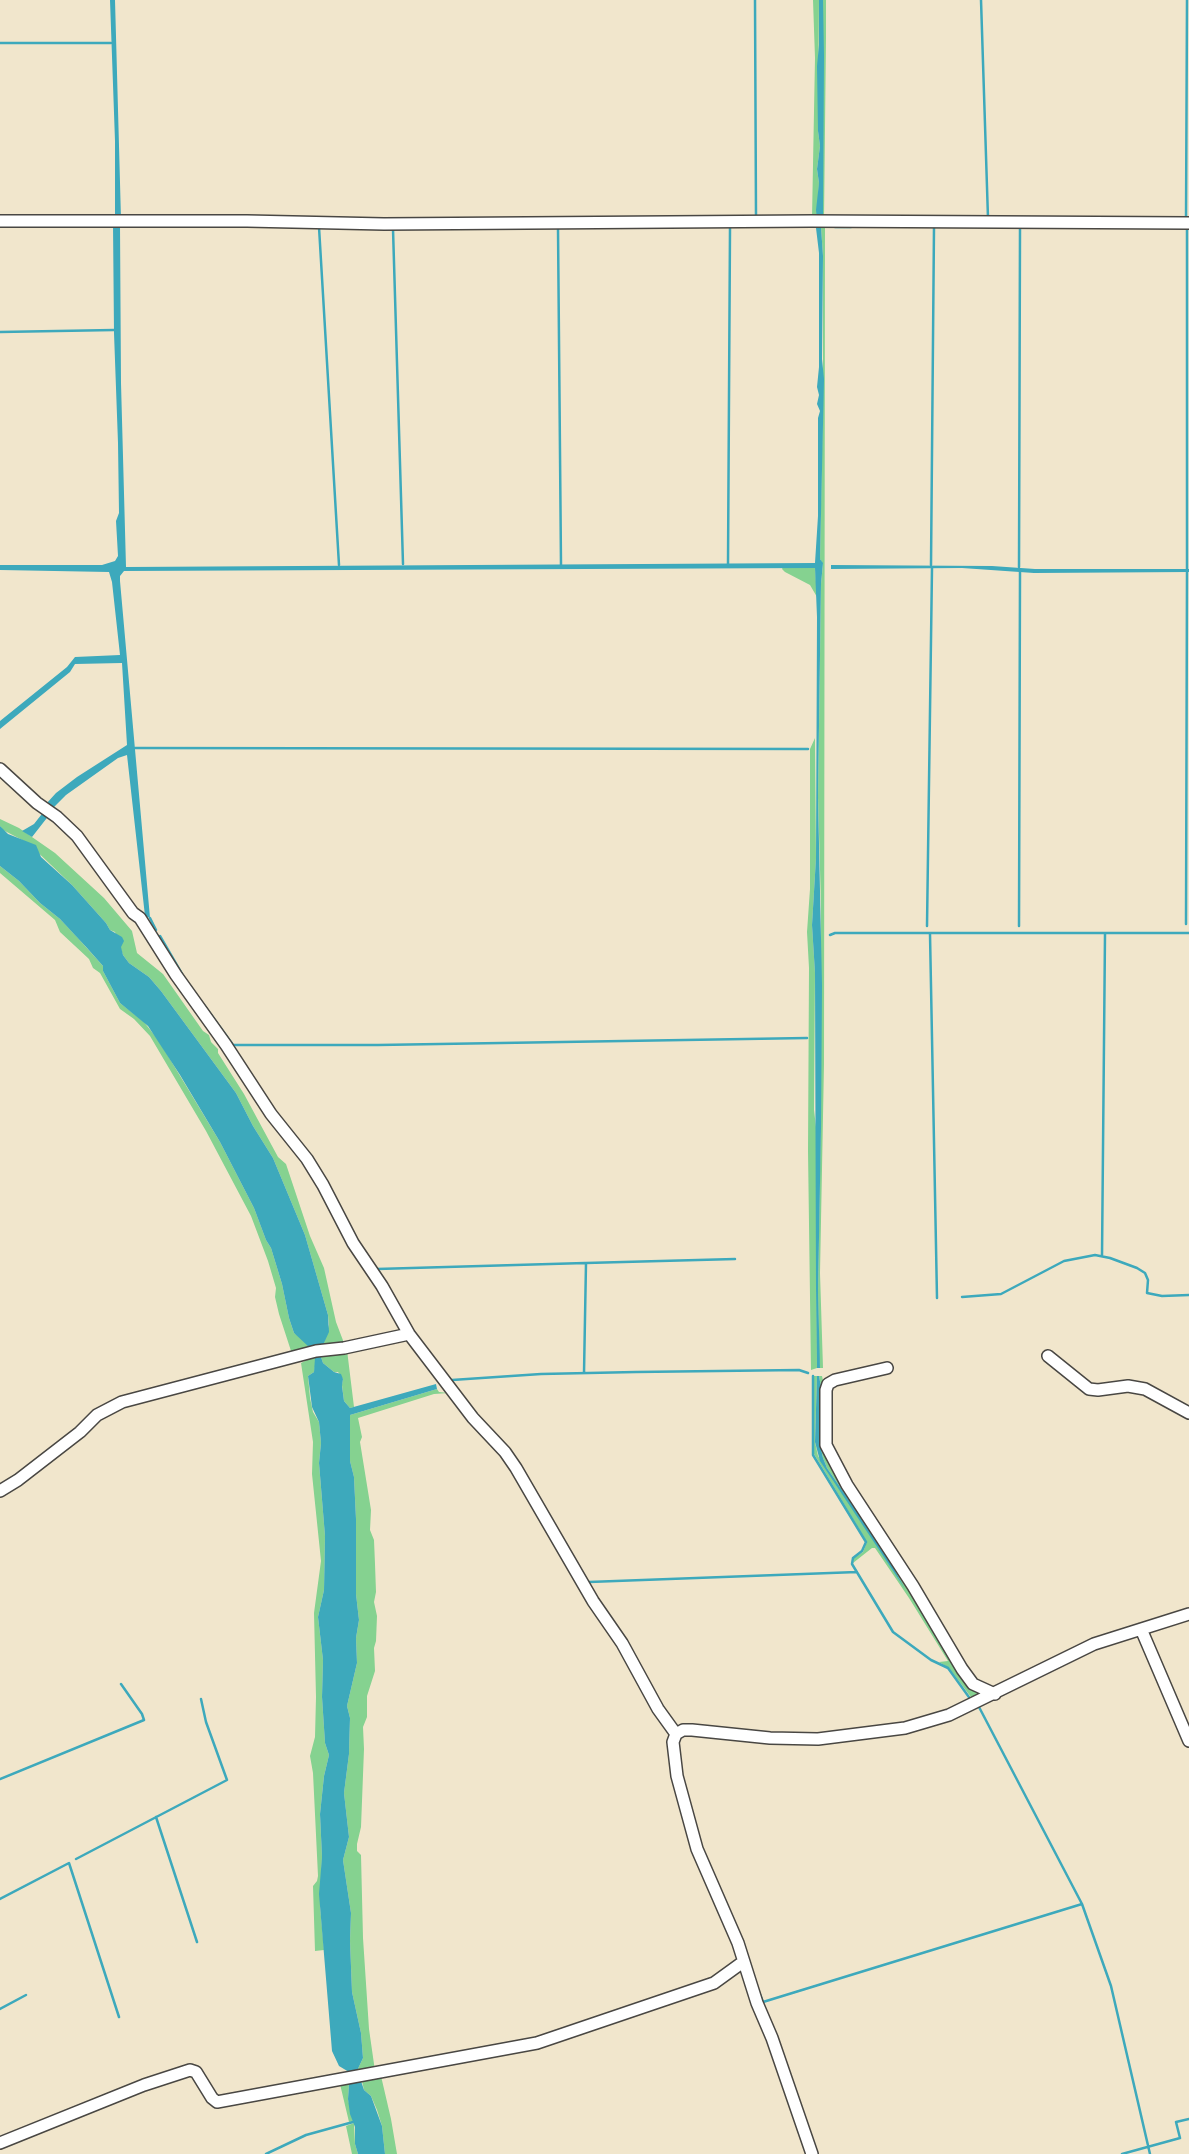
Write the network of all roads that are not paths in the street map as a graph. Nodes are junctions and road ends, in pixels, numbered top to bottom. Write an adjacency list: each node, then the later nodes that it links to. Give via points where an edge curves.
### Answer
1 (0, 221): 2 (street)
2 (1189, 224)
3 (0, 769): 4 (street, via 77,836 133,913 140,918 176,975 324,1185 353,1243)
4 (409, 1334): 8 (street, via 316,1351 122,1402 97,1415 74,1437); 12 (street, via 516,1468 593,1601)
5 (1048, 1356): 7 (street, via 1089,1389 1128,1386 1145,1389)
6 (887, 1368): 11 (street, via 828,1384 826,1445 847,1485 962,1669 973,1684)
7 (1189, 1414)
8 (0, 1491)
9 (1189, 1614): 10 (street)
10 (1141, 1629): 11 (street, via 1094,1644); 13 (street)
11 (995, 1694): 12 (street, via 940,1718 886,1732 795,1739 692,1730)
12 (676, 1734): 14 (street, via 673,1742 677,1776 697,1849)
13 (1189, 1741)
14 (744, 1962): 15 (street, via 714,1983 537,2043 217,2102 196,2072 190,2070); 16 (street)
15 (0, 2143)
16 (812, 2154)

